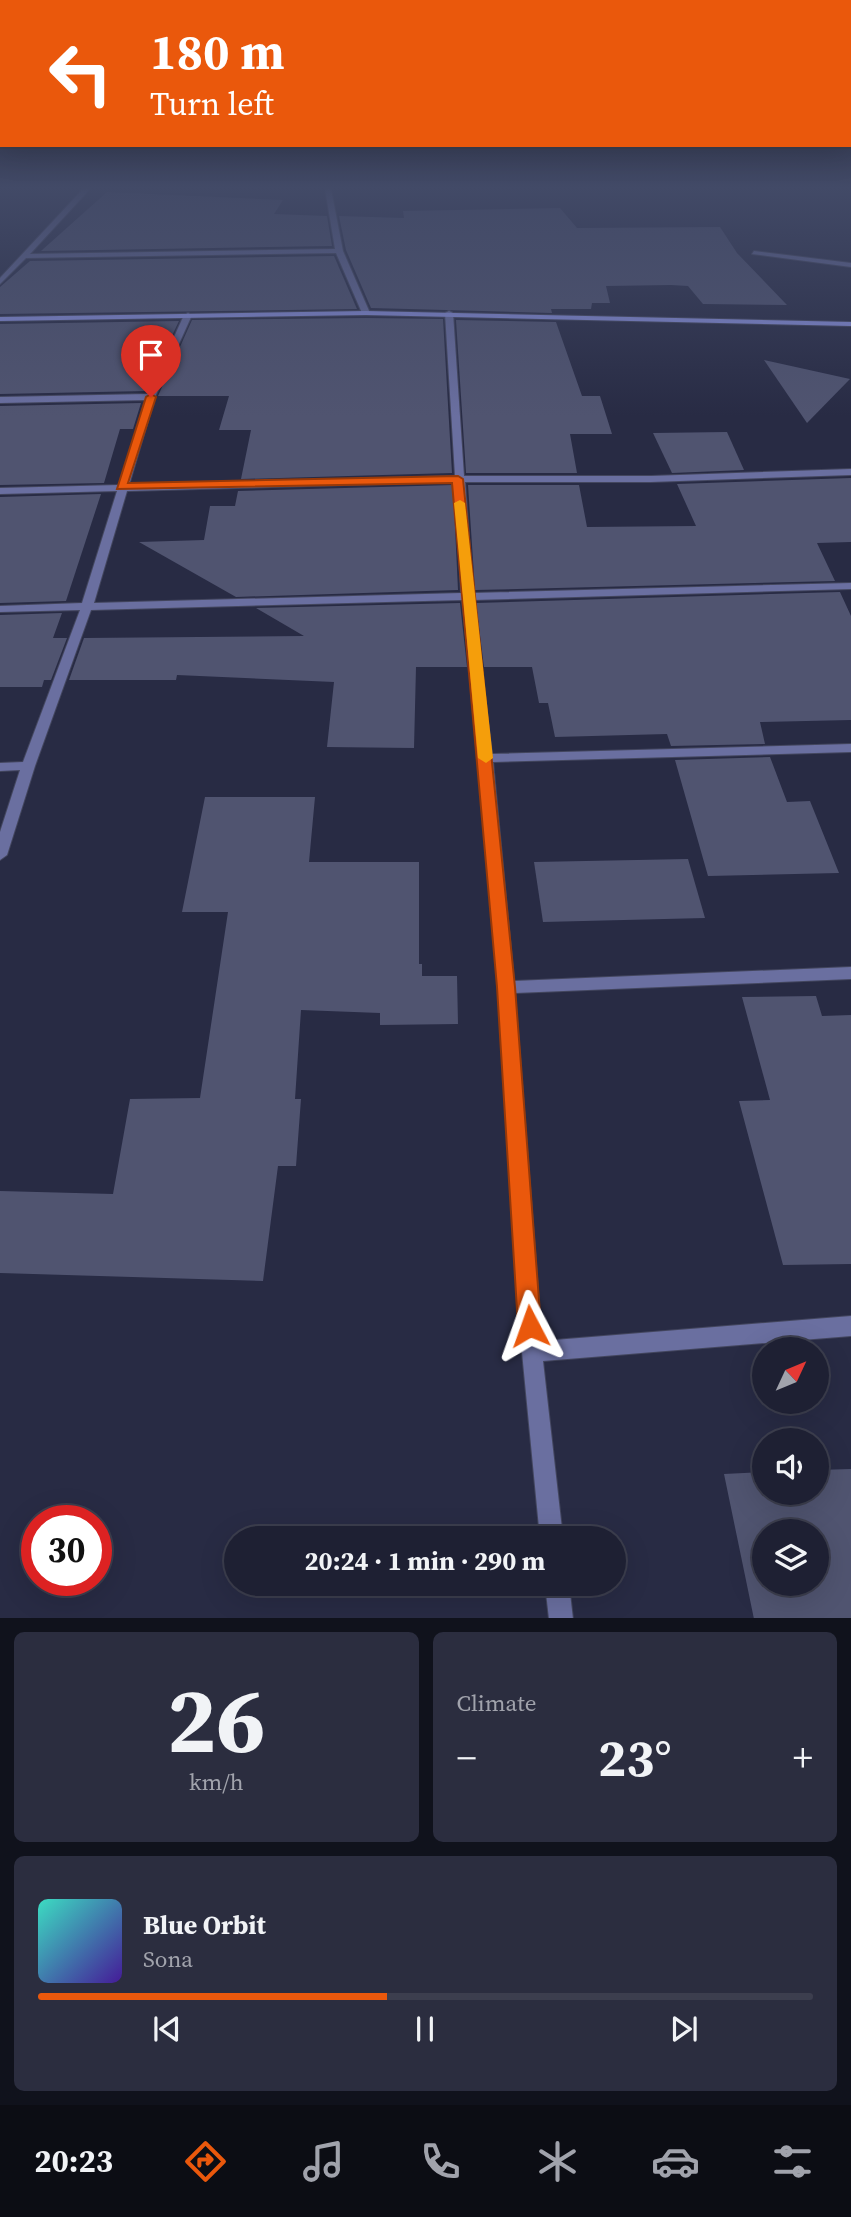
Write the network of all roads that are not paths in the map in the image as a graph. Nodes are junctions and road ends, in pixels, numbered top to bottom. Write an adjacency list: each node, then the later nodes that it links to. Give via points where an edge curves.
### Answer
1 (16, 265): 3 (street)
2 (346, 265): 4 (street)
3 (0, 282)
4 (366, 313): 5 (street); 6 (street)
5 (449, 313): 8 (street); 12 (street)
6 (188, 315): 7 (street); 9 (street)
7 (0, 319)
8 (851, 324)
9 (151, 397): 10 (street); 13 (street)
10 (0, 400)
11 (851, 472): 12 (street)
12 (458, 479): 13 (street); 16 (street)
13 (121, 487): 14 (street); 17 (street)
14 (0, 491)
15 (851, 586): 16 (street)
16 (467, 594): 17 (street); 20 (street)
17 (88, 606): 18 (street); 21 (street)
18 (0, 609)
19 (851, 748): 20 (street)
20 (486, 758): 25 (street)
21 (28, 766): 22 (street); 23 (street)
22 (0, 767)
23 (0, 855)
24 (851, 973): 25 (street)
25 (506, 987): 27 (street)
26 (851, 1325): 27 (street)
27 (532, 1352): 28 (street)
28 (551, 1526)
29 (558, 1596): 30 (street)
30 (561, 1618)

